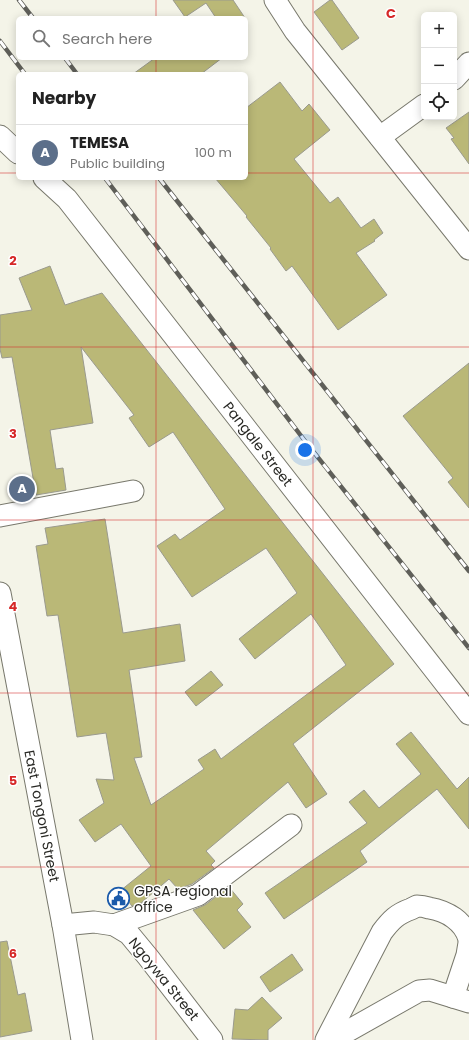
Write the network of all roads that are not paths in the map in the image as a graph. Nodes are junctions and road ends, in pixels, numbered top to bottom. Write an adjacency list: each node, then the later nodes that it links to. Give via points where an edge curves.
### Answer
1 (275, 0): 6 (street, via 295,31)
2 (469, 63): 3 (street)
3 (457, 76)
4 (421, 107): 6 (street)
5 (0, 136): 7 (street)
6 (380, 137): 9 (street)
7 (16, 151)
8 (46, 180): 13 (street, Pangale Street, via 67,200)
9 (469, 250)
10 (133, 491): 11 (street)
11 (0, 516)
12 (0, 592): 15 (street, East Tongoni Street)
13 (469, 714)
14 (291, 825): 16 (street, via 198,895)
15 (63, 925): 16 (street, Ngoywa Street, via 94,922); 20 (street, East Tongoni Street)
16 (114, 925): 21 (street, Ngoywa Street, via 128,934 148,957)
17 (469, 939): 22 (street, via 462,925 451,915 436,909 418,906 401,912 382,932)
18 (469, 943): 19 (street)
19 (461, 1000): 23 (street, via 430,990 419,991)
20 (82, 1040)
21 (212, 1040)
22 (326, 1040)
23 (332, 1040)

